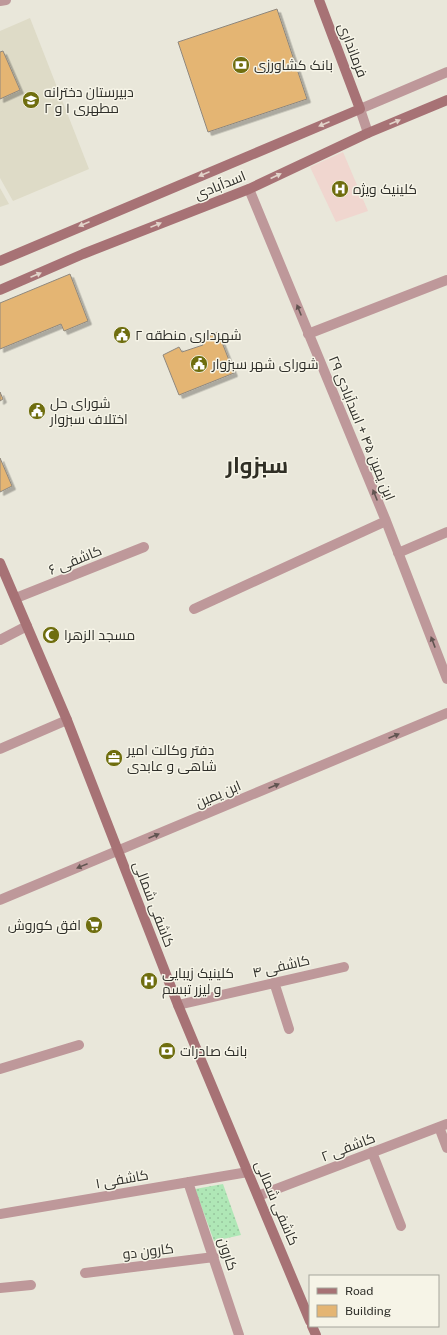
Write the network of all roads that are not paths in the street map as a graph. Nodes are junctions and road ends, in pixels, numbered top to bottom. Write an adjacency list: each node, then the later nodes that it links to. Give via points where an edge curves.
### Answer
1 (6, 0): 3 (street)
2 (319, 0): 6 (main road, فرمانداری)
3 (0, 1)
4 (447, 72): 6 (street)
5 (447, 100): 7 (main road, اسدآبادی, one-way to 5)
6 (360, 109): 7 (street); 9 (main road, اسدآبادی, one-way to 9)
7 (368, 133): 8 (main road, اسدآبادی, one-way to 7)
8 (249, 189): 11 (main road, اسدآبادی, one-way to 8, via 83,254); 12 (street, ابن یمین ۴۵ + اسدآبادی ۲۹, one-way to 8)
9 (0, 261)
10 (447, 280): 12 (street)
11 (0, 290)
12 (308, 334): 13 (street, ابن یمین ۴۵ + اسدآبادی ۲۹, one-way to 12)
13 (386, 521): 16 (street, ابن یمین ۴۵ + اسدآبادی ۲۹); 19 (street)
14 (447, 532): 16 (street)
15 (144, 547): 18 (street, کاشفی ۶)
16 (398, 554): 22 (street, ابن یمین ۴۵ + اسدآبادی ۲۹, one-way to 16)
17 (0, 563): 18 (main road, کاشفی شمالی)
18 (16, 598): 20 (main road, کاشفی شمالی)
19 (194, 609)
20 (27, 626): 21 (street); 24 (main road, کاشفی شمالی)
21 (0, 640)
22 (447, 679)
23 (447, 713): 26 (street, ابن یمین, one-way to 23)
24 (67, 720): 25 (street); 26 (main road, کاشفی شمالی)
25 (0, 748)
26 (118, 851): 27 (street, ابن یمین, one-way to 27); 30 (main road, کاشفی شمالی)
27 (0, 900)
28 (344, 967): 29 (street, کاشفی ۴)
29 (274, 982): 30 (street, کاشفی ۴); 31 (street)
30 (178, 1005): 37 (main road, کاشفی شمالی)
31 (289, 1030)
32 (79, 1045): 33 (street)
33 (0, 1069)
34 (443, 1125): 35 (street); 36 (street, کاشفی ۲)
35 (447, 1148)
36 (372, 1152): 39 (street, کاشفی ۲); 41 (street)
37 (248, 1172): 38 (street, کاشفی ۱); 39 (main road, کاشفی شمالی)
38 (188, 1182): 40 (street, کاشفی ۱); 42 (street, کارون)
39 (258, 1196): 46 (main road, کاشفی شمالی)
40 (0, 1212)
41 (401, 1226)
42 (214, 1258): 43 (street, کارون دو); 47 (street, کارون)
43 (85, 1273)
44 (31, 1285): 45 (street)
45 (0, 1288)
46 (309, 1319)
47 (239, 1335)

